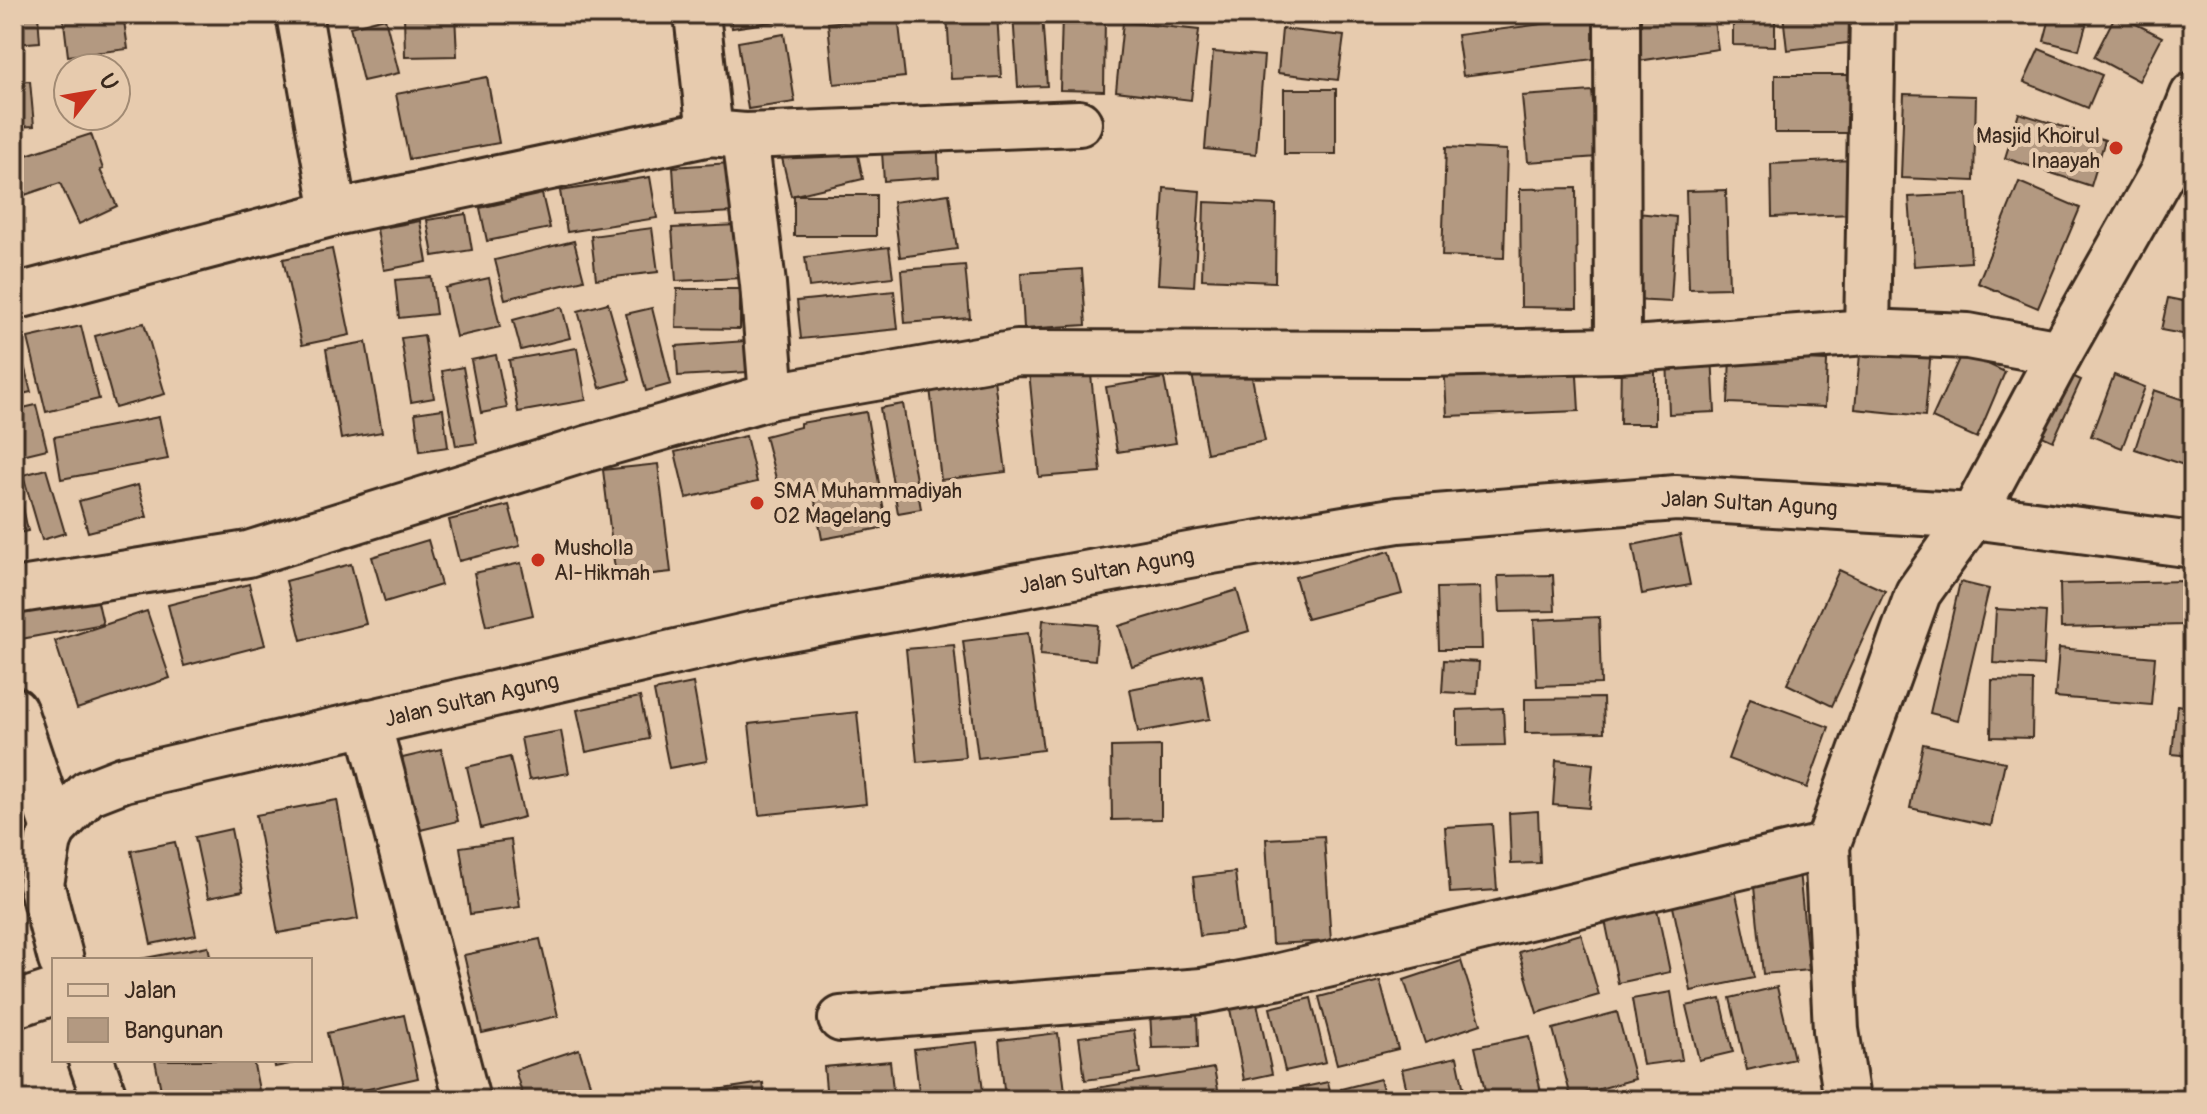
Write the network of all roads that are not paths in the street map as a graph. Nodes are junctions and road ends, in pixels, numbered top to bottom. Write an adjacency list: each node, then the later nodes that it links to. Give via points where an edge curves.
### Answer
1 (299, 14): 8 (street)
2 (697, 14): 7 (street)
3 (1873, 14): 10 (street)
4 (1617, 15): 11 (street)
5 (2193, 95): 12 (street, via 2162,173)
6 (1079, 123): 7 (street)
7 (728, 134): 8 (street); 13 (street, via 763,284)
8 (334, 213): 9 (street)
9 (14, 297)
10 (1867, 332): 11 (street); 12 (street, via 1968,336)
11 (1618, 350): 13 (street, via 1017,353)
12 (2060, 353): 14 (street)
13 (772, 396): 16 (street, via 248,554)
14 (1973, 516): 15 (street, Jalan Sultan Agung); 18 (street, Jalan Sultan Agung, via 1676,498 1398,520 750,635); 19 (street, via 1918,593)
15 (2193, 545)
16 (14, 591)
17 (14, 710): 20 (street)
18 (368, 722): 20 (street, Jalan Sultan Agung, via 124,779 88,793); 27 (street)
19 (1827, 846): 24 (street, via 1202,991); 28 (street, via 1836,1030)
20 (37, 857): 21 (street)
21 (60, 958)
22 (52, 993): 23 (street)
23 (14, 1005)
24 (841, 1019)
25 (92, 1062): 26 (street)
26 (105, 1100)
27 (467, 1100)
28 (1847, 1100)

